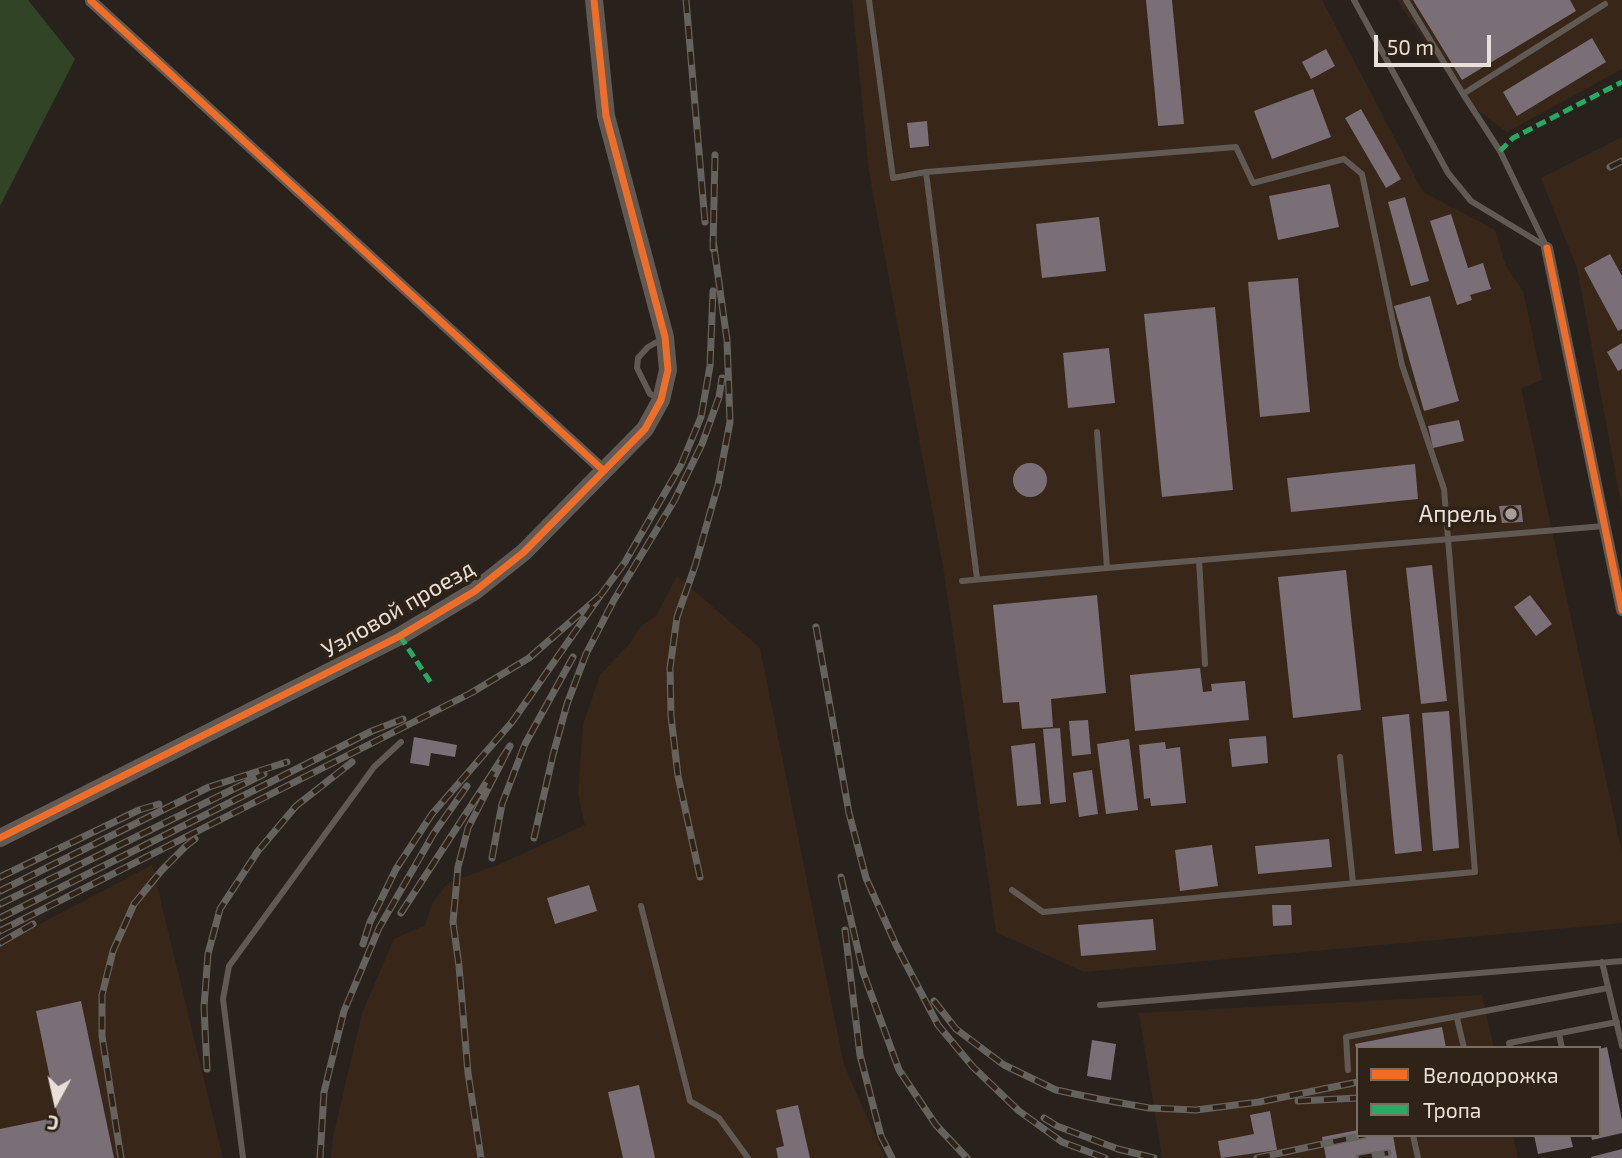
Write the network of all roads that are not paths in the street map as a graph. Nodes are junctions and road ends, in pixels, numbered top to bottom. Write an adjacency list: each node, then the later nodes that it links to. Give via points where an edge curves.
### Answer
1 (594, 0): 10 (street, Узловой проезд, via 606,116)
2 (869, 0): 8 (lane, via 894,177)
3 (1354, 0): 9 (lane, via 1448,173 1471,201)
4 (1406, 0): 7 (lane)
5 (89, 1): 13 (street)
6 (1605, 4): 7 (lane)
7 (1463, 94): 9 (lane, via 1500,151)
8 (926, 172): 15 (lane, via 1236,147 1253,183 1344,159 1362,174 1402,365 1444,489); 18 (lane)
9 (1547, 248): 14 (street)
10 (665, 337): 11 (street, Узловой проезд, via 668,370); 11 (lane, via 638,358 637,368 650,394)
11 (662, 400): 13 (street, Узловой проезд, via 645,429)
12 (1097, 432): 17 (lane)
13 (604, 471): 24 (street, Узловой проезд, via 524,552 464,598 400,636)
14 (1606, 525): 15 (lane); 20 (street)
15 (1449, 539): 16 (lane); 25 (lane, via 1475,873)
16 (1199, 560): 17 (lane); 21 (lane)
17 (1107, 568): 18 (lane)
18 (977, 579): 19 (lane)
19 (962, 581)
20 (1622, 610)
21 (1205, 664)
22 (401, 743): 41 (lane, via 374,767 229,966 223,999)
23 (1340, 757): 25 (lane)
24 (0, 838)
25 (1353, 883): 26 (lane, via 1043,912)
26 (1012, 890)
27 (641, 906): 42 (lane, via 690,1101 719,1118)
28 (1622, 961): 29 (lane)
29 (1601, 962): 30 (lane); 31 (lane)
30 (1608, 988): 32 (lane); 33 (lane)
31 (1100, 1005)
32 (1457, 1017): 35 (lane); 39 (lane, via 1346,1037)
33 (1616, 1022): 34 (lane); 38 (lane)
34 (1559, 1034): 36 (lane); 37 (lane)
35 (1464, 1046)
36 (1510, 1046)
37 (1562, 1046)
38 (1622, 1046)
39 (1348, 1070)
40 (1413, 1137): 43 (lane)
41 (243, 1158)
42 (748, 1158)
43 (1418, 1158)

